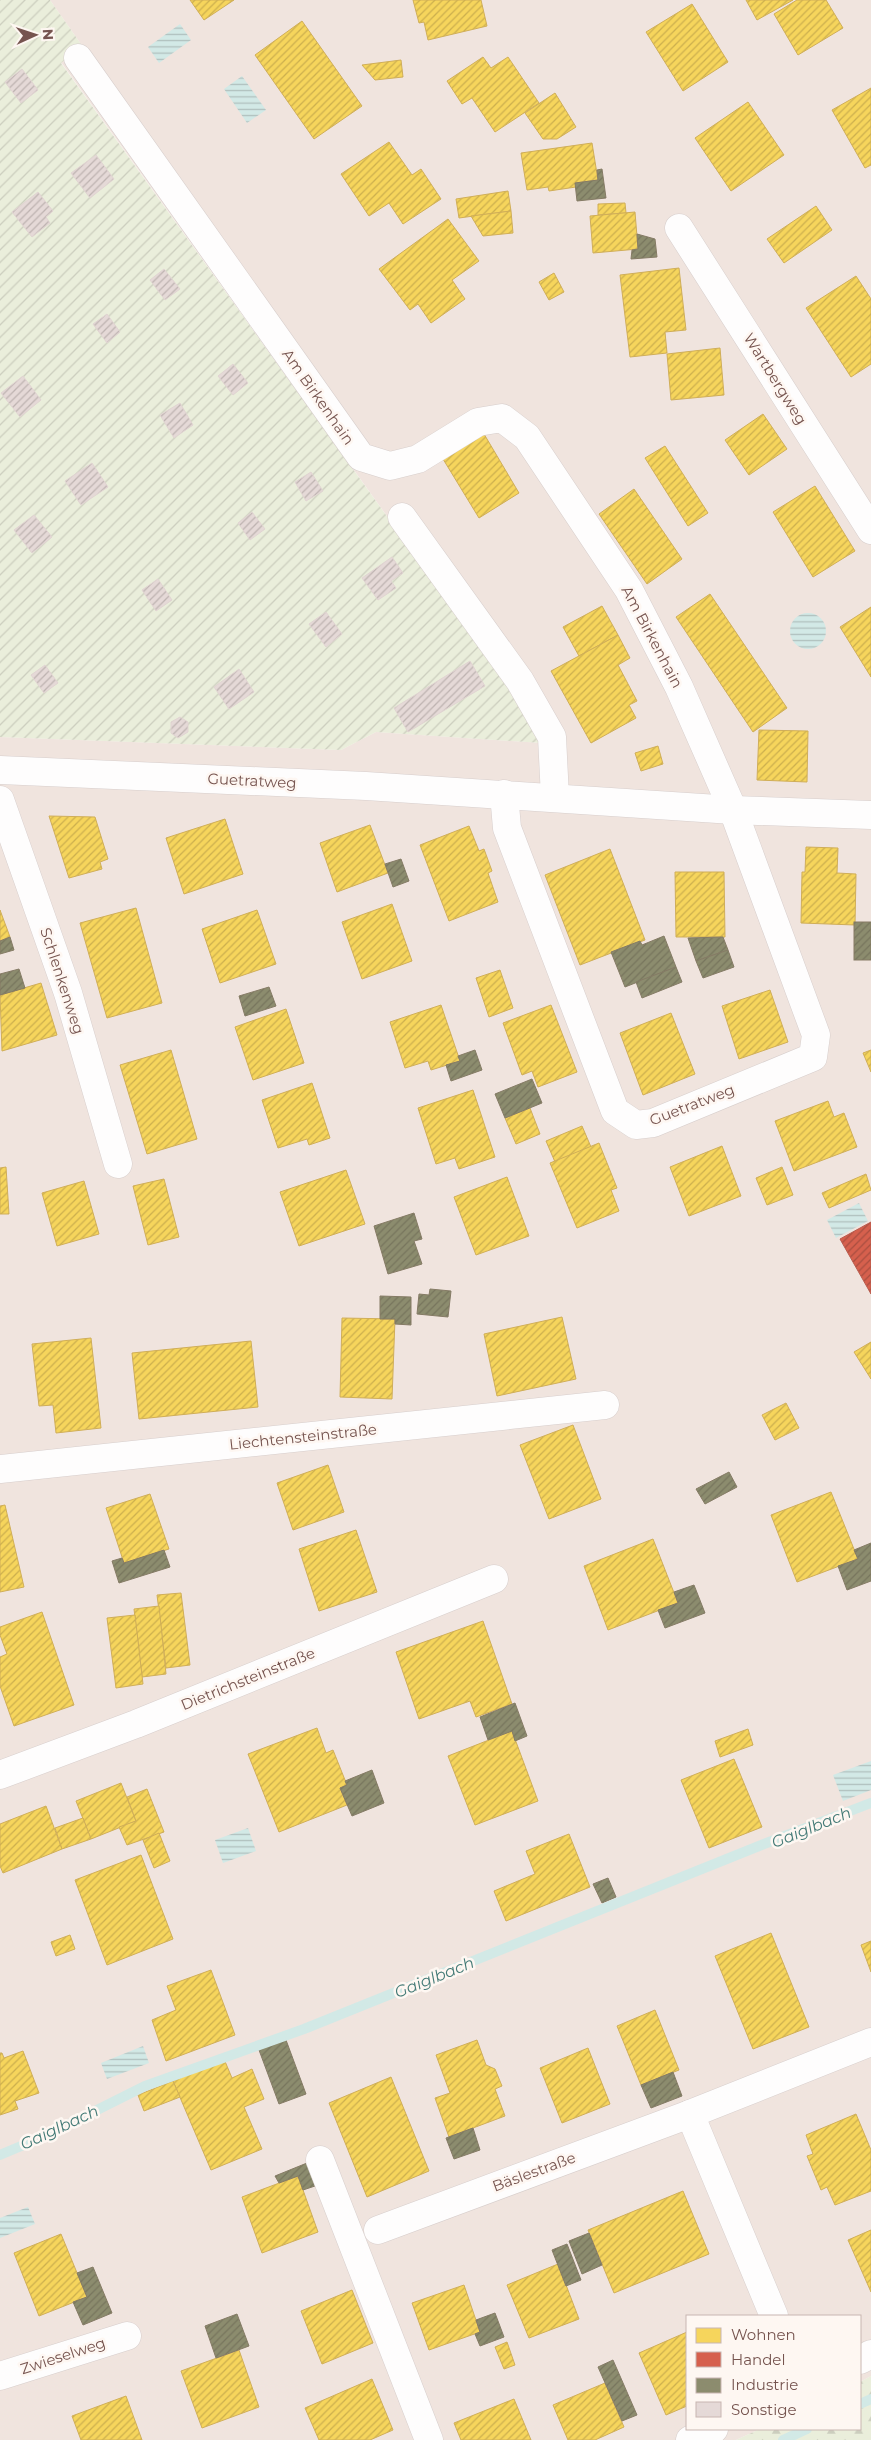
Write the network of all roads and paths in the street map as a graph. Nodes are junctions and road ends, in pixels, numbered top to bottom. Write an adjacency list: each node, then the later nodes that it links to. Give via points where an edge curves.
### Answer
1 (78, 58): 9 (street, Am Birkenhain, via 361,457 390,466 418,459 478,422 502,418 527,437 629,590 679,687)
2 (679, 228): 4 (street, Wartbergweg)
3 (402, 516): 7 (street, via 520,681 552,737)
4 (871, 530)
5 (0, 770): 6 (street, Guetratweg)
6 (504, 794): 7 (street, Guetratweg); 9 (street, Guetratweg, via 507,828 615,1111 636,1125 653,1123 813,1057 816,1035)
7 (555, 797): 9 (street, Guetratweg)
8 (0, 800): 11 (street, Schlenkenweg, via 68,993)
9 (733, 810): 10 (street, Guetratweg)
10 (871, 815)
11 (118, 1164)
12 (605, 1406): 13 (street, Liechtensteinstraße)
13 (0, 1469)
14 (494, 1579): 15 (street, Dietrichsteinstraße, via 136,1724)
15 (0, 1775)
16 (871, 2042): 17 (street, Bäslestraße)
17 (690, 2114): 19 (street, Bäslestraße); 20 (street)
18 (320, 2160): 24 (street)
19 (378, 2230)
20 (774, 2315)
21 (127, 2336): 22 (street, Zwieselweg)
22 (0, 2376)
23 (712, 2430): 25 (street)
24 (429, 2440)
25 (690, 2440)

